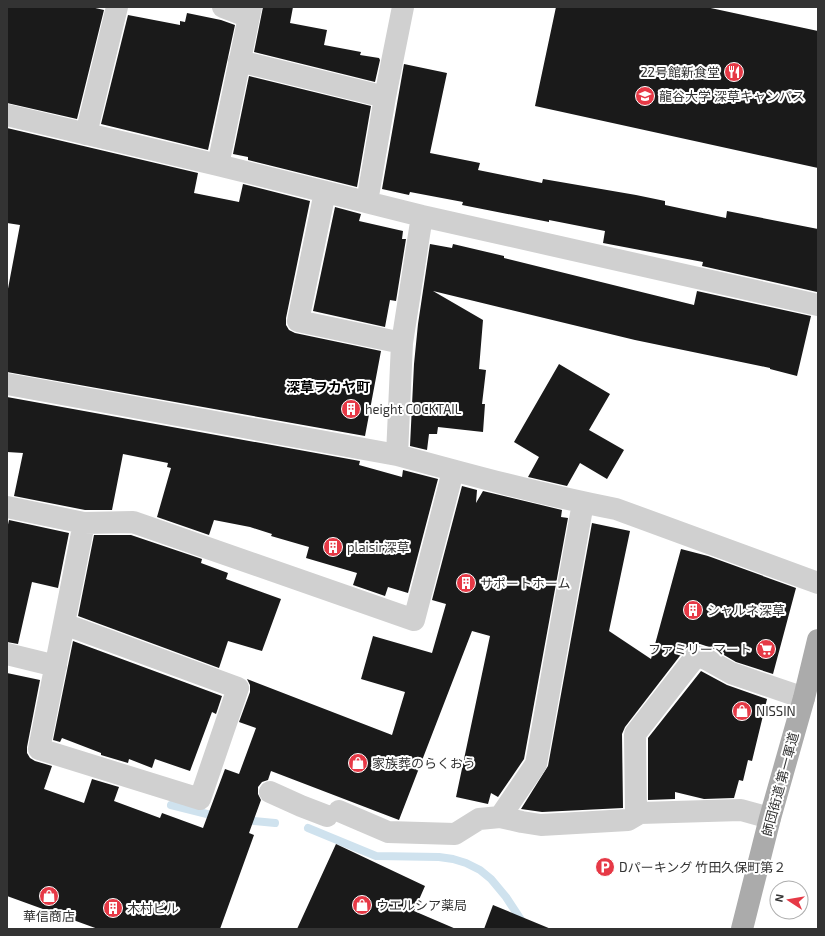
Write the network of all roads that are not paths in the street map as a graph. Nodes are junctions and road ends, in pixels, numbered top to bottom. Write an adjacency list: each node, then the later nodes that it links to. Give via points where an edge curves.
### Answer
1 (116, 7): 8 (street)
2 (223, 7): 4 (street)
3 (403, 7): 6 (street)
4 (250, 12): 5 (street)
5 (239, 61): 6 (street); 9 (street)
6 (385, 97): 11 (street)
7 (7, 115): 8 (street)
8 (86, 134): 9 (street)
9 (218, 165): 10 (street)
10 (325, 192): 11 (street); 14 (street, via 298,321)
11 (367, 202): 12 (street)
12 (422, 216): 13 (street); 14 (street)
13 (818, 306)
14 (402, 343): 16 (street)
15 (7, 384): 16 (street)
16 (397, 455): 17 (street)
17 (454, 471): 18 (street); 20 (street, via 414,620 133,522)
18 (582, 503): 21 (street, via 616,509); 29 (street, via 536,764)
19 (7, 507): 20 (street)
20 (84, 523): 22 (street)
21 (818, 583)
22 (64, 624): 25 (street); 25 (street, via 238,688 200,799 39,749)
23 (818, 640): 26 (main road, 師団街道 第一軍道)
24 (7, 654): 25 (street)
25 (56, 666)
26 (804, 698): 28 (street, via 731,673 696,656 635,734); 30 (main road, 師団街道 第一軍道)
27 (270, 792): 29 (street, via 301,806 388,832 455,834 479,819)
28 (636, 815): 29 (street, via 628,820 541,825); 30 (street, via 741,810)
29 (500, 817)
30 (770, 818): 31 (main road, 師団街道 第一軍道)
31 (742, 929)

